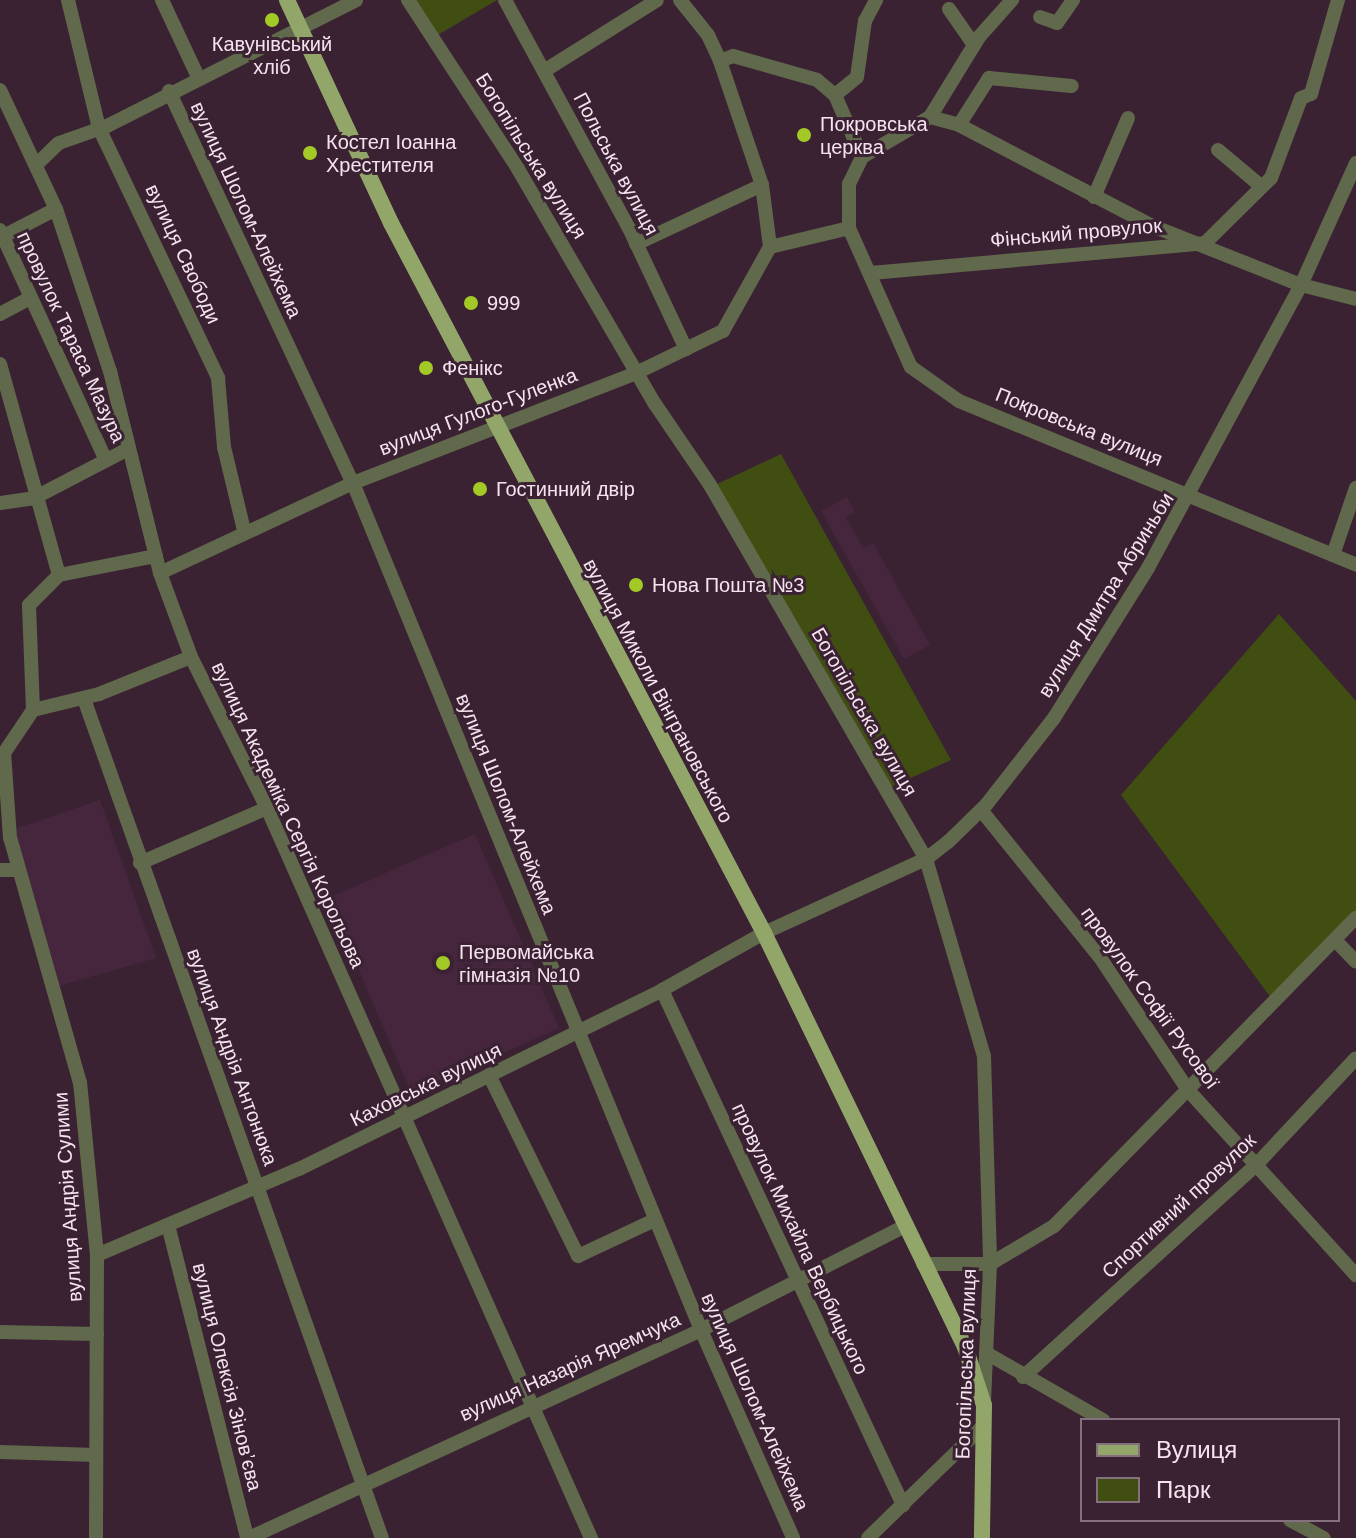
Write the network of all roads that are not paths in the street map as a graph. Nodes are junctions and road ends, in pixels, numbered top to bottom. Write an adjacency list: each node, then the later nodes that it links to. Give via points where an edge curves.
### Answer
1 (68, 0): 27 (street, вулиця Свободи)
2 (162, 0): 19 (street)
3 (287, 0): 15 (main road, вулиця Миколи Вінграновського)
4 (356, 0): 15 (street)
5 (408, 0): 48 (street, Богопільська вулиця, via 518,169)
6 (505, 0): 18 (street, Польська вулиця)
7 (657, 0): 18 (street)
8 (680, 0): 17 (street, via 708,35)
9 (876, 0): 23 (street, via 865,21 857,77)
10 (1012, 0): 16 (street)
11 (1073, 0): 14 (street, via 1057,23)
12 (1338, 0): 33 (street, via 1311,94 1301,98 1271,178)
13 (949, 9): 16 (street)
14 (1040, 17)
15 (303, 29): 19 (street); 49 (main road, вулиця Миколи Вінграновського, via 391,223)
16 (974, 45): 24 (street)
17 (720, 61): 23 (street, via 733,56 771,64 817,80); 32 (street)
18 (544, 71): 39 (street, Польська вулиця)
19 (198, 77): 22 (street)
20 (1072, 86): 26 (street, via 989,78)
21 (0, 90): 31 (street, вулиця Академіка Сергія Корольова)
22 (169, 91): 27 (street); 52 (street, вулиця Шолом-Алейхема)
23 (835, 95): 29 (street)
24 (930, 117): 26 (street); 29 (street)
25 (1128, 118): 34 (street)
26 (959, 125): 34 (street)
27 (99, 128): 31 (street, via 59,143); 57 (street, вулиця Свободи, via 218,378 224,447)
28 (1218, 150): 33 (street)
29 (862, 157): 36 (street, via 849,184)
30 (1356, 163): 42 (street, вулиця Дмитра Абриньби)
31 (37, 164): 35 (street, вулиця Академіка Сергія Корольова)
32 (762, 185): 39 (street); 40 (street)
33 (1262, 187): 38 (street)
34 (1094, 197): 38 (street, via 1150,225)
35 (56, 209): 37 (street); 50 (street, вулиця Академіка Сергія Корольова, via 110,371)
36 (849, 228): 40 (street); 41 (street, Покровська вулиця)
37 (1, 235): 43 (street, провулок Тараса Мазура)
38 (1205, 243): 41 (street, Фінський провулок); 42 (street)
39 (636, 244): 46 (street, Польська вулиця)
40 (770, 247): 46 (street, вулиця Гулого-Гуленка, via 723,331)
41 (871, 273): 54 (street, Покровська вулиця, via 911,367 959,401)
42 (1301, 285): 44 (street); 54 (street, вулиця Дмитра Абриньби)
43 (28, 299): 45 (street); 51 (street, провулок Тараса Мазура)
44 (1356, 299)
45 (0, 314)
46 (686, 349): 48 (street, вулиця Гулого-Гуленка)
47 (0, 364): 55 (street)
48 (636, 373): 49 (street, вулиця Гулого-Гуленка); 68 (street, Богопільська вулиця, via 710,485)
49 (495, 426): 52 (street, вулиця Гулого-Гуленка); 73 (main road, вулиця Миколи Вінграновського)
50 (128, 449): 51 (street); 59 (street, вулиця Академіка Сергія Корольова)
51 (106, 460): 55 (street)
52 (353, 483): 57 (street, вулиця Гулого-Гуленка); 77 (street, вулиця Шолом-Алейхема)
53 (1356, 488): 58 (street)
54 (1192, 494): 58 (street, Покровська вулиця); 67 (street, вулиця Дмитра Абриньби, via 1054,718)
55 (34, 498): 56 (street); 62 (street)
56 (0, 503)
57 (244, 530): 61 (street, вулиця Гулого-Гуленка)
58 (1333, 555): 60 (street, Покровська вулиця)
59 (156, 556): 61 (street, вулиця Академіка Сергія Корольова); 62 (street)
60 (1356, 565)
61 (160, 573): 63 (street, вулиця Академіка Сергія Корольова)
62 (59, 575): 65 (street, via 29,605)
63 (191, 657): 64 (street); 66 (street, вулиця Академіка Сергія Корольова)
64 (84, 699): 65 (street); 69 (street, вулиця Андрія Антонюка)
65 (33, 710): 71 (street, вулиця Андрія Сулими, via 4,753 10,838)
66 (267, 808): 69 (street); 81 (street, вулиця Академіка Сергія Корольова)
67 (981, 810): 68 (street, вулиця Дмитра Абриньби); 80 (street, провулок Софії Русової, via 1099,956)
68 (926, 859): 73 (street, вулиця Дмитра Абриньби); 89 (street, Богопільська вулиця, via 984,1056)
69 (140, 863): 83 (street, вулиця Андрія Антонюка)
70 (0, 870): 71 (street)
71 (19, 870): 87 (street, вулиця Андрія Сулими, via 80,1083)
72 (1356, 918): 74 (street)
73 (764, 933): 76 (street, Каховська вулиця); 86 (main road, вулиця Миколи Вінграновського)
74 (1335, 940): 75 (street); 80 (street)
75 (1356, 962)
76 (662, 990): 77 (street, Каховська вулиця); 91 (street, провулок Михайла Вербицького)
77 (577, 1032): 79 (street, Каховська вулиця); 84 (street, вулиця Шолом-Алейхема)
78 (1356, 1058): 82 (street, Спортивний провулок)
79 (489, 1075): 81 (street, Каховська вулиця); 84 (street, via 578,1256)
80 (1188, 1090): 82 (street, провулок Софії Русової); 89 (street, via 1054,1226)
81 (405, 1118): 83 (street, Каховська вулиця); 98 (street, вулиця Академіка Сергія Корольова)
82 (1256, 1165): 90 (street, провулок Софії Русової); 96 (street, Спортивний провулок)
83 (259, 1187): 85 (street, Каховська вулиця); 103 (street, вулиця Андрія Антонюка)
84 (655, 1220): 92 (street, вулиця Шолом-Алейхема)
85 (168, 1225): 87 (street, Каховська вулиця); 107 (street, вулиця Олексія Зіновʼєва)
86 (905, 1226): 88 (main road, вулиця Миколи Вінграновського); 91 (street, вулиця Назарія Яремчука)
87 (97, 1255): 94 (street, вулиця Андрія Сулими)
88 (923, 1264): 89 (street); 97 (main road, вулиця Миколи Вінграновського, via 977,1376)
89 (990, 1264): 95 (street, Богопільська вулиця)
90 (1356, 1275)
91 (795, 1279): 92 (street, вулиця Назарія Яремчука); 104 (street, провулок Михайла Вербицького)
92 (701, 1330): 98 (street, вулиця Назарія Яремчука); 110 (street, вулиця Шолом-Алейхема)
93 (0, 1332): 94 (street)
94 (97, 1334): 102 (street, вулиця Андрія Сулими)
95 (988, 1354): 96 (street); 97 (street, Богопільська вулиця)
96 (1023, 1377): 99 (street)
97 (984, 1405): 100 (main road, Богопільська вулиця)
98 (531, 1407): 103 (street, вулиця Назарія Яремчука); 109 (street, вулиця Академіка Сергія Корольова)
99 (1099, 1418)
100 (983, 1426): 104 (street); 112 (main road, Богопільська вулиця)
101 (0, 1452): 102 (street)
102 (96, 1455): 106 (street, вулиця Андрія Сулими)
103 (363, 1484): 107 (street, вулиця Назарія Яремчука); 108 (street, вулиця Андрія Антонюка)
104 (903, 1505): 111 (street)
105 (1294, 1522): 113 (street)
106 (96, 1538)
107 (248, 1538)
108 (382, 1538)
109 (591, 1538)
110 (792, 1538)
111 (868, 1538)
112 (982, 1538)
113 (1324, 1538)

